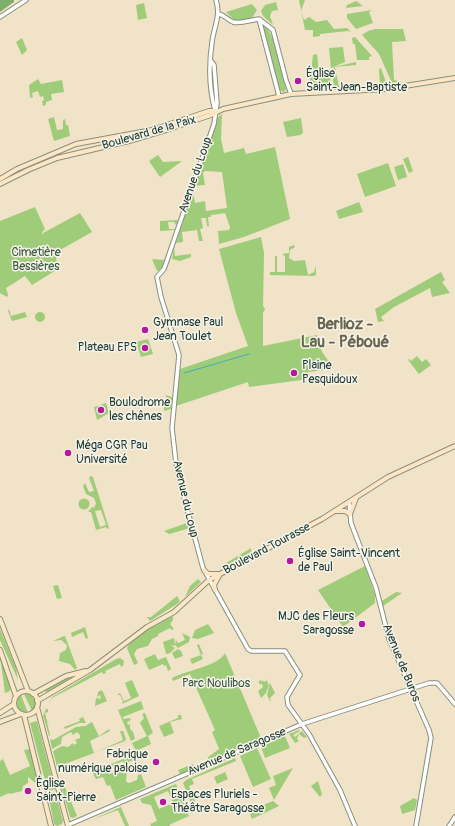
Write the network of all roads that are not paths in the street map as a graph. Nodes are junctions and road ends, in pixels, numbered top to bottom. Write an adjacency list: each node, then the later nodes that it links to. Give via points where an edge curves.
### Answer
1 (26, 0): 4 (street)
2 (216, 0): 3 (street)
3 (219, 14): 5 (street, via 237,23); 9 (street, Avenue du Loup, via 212,39 211,61 214,65 217,103)
4 (0, 17)
5 (259, 19): 7 (street, via 273,30); 8 (street)
6 (455, 78): 7 (main road, Boulevard de la Paix, via 386,89)
7 (291, 94): 8 (main road, Boulevard de la Paix)
8 (279, 96): 9 (main road, Boulevard de la Paix)
9 (215, 111): 10 (main road, Boulevard de la Paix, via 152,130); 12 (main road, Boulevard de la Paix, via 211,115 166,130); 21 (street, Avenue du Loup, via 214,124 205,151 166,264 158,277 161,297 179,355 172,419 176,463)
10 (80, 145): 11 (main road); 12 (main road)
11 (74, 146): 13 (main road); 14 (main road)
12 (82, 151): 13 (main road)
13 (75, 153): 15 (main road, via 42,164)
14 (0, 178)
15 (0, 184)
16 (455, 446): 17 (main road, Boulevard Tourasse, via 388,477)
17 (356, 497): 18 (main road, Boulevard Tourasse); 20 (main road)
18 (349, 502): 19 (main road, Boulevard Tourasse); 20 (street, Avenue de Buros)
19 (336, 511): 20 (main road); 22 (main road, Boulevard Tourasse)
20 (350, 514): 28 (street, Avenue de Buros, via 376,588 389,640)
21 (204, 570): 22 (main road, via 212,575); 23 (street, Avenue du Loup)
22 (220, 574): 23 (main road, Boulevard Tourasse); 24 (main road, via 214,585)
23 (209, 580): 24 (street, Avenue du Loup); 27 (main road, Boulevard Tourasse, via 174,612 141,631)
24 (215, 590): 39 (street, Avenue du Loup, via 248,649 285,651 300,675 287,697 288,704)
25 (0, 619): 29 (main road)
26 (0, 650): 31 (main road)
27 (90, 670): 30 (main road, Boulevard Tourasse, via 66,676); 32 (main road, Boulevard Tourasse)
28 (410, 689): 34 (street, Avenue de Saragosse, via 429,682 437,683); 39 (street, Avenue de Saragosse); 44 (street, Avenue de Buros, via 431,738)
29 (28, 692): 30 (main road); 31 (main road)
30 (33, 694): 32 (main road)
31 (16, 696): 33 (main road)
32 (37, 701): 35 (main road)
33 (14, 704): 36 (main road); 37 (main road)
34 (455, 704)
35 (37, 707): 37 (main road, via 31,713); 42 (main road)
36 (0, 713)
37 (22, 714): 38 (main road); 41 (main road)
38 (0, 722)
39 (302, 724): 42 (street, Avenue de Saragosse); 43 (street, Avenue du Loup, via 340,790)
40 (455, 817): 45 (street)
41 (51, 826)
42 (68, 826)
43 (355, 826)
44 (416, 826)
45 (449, 826)

